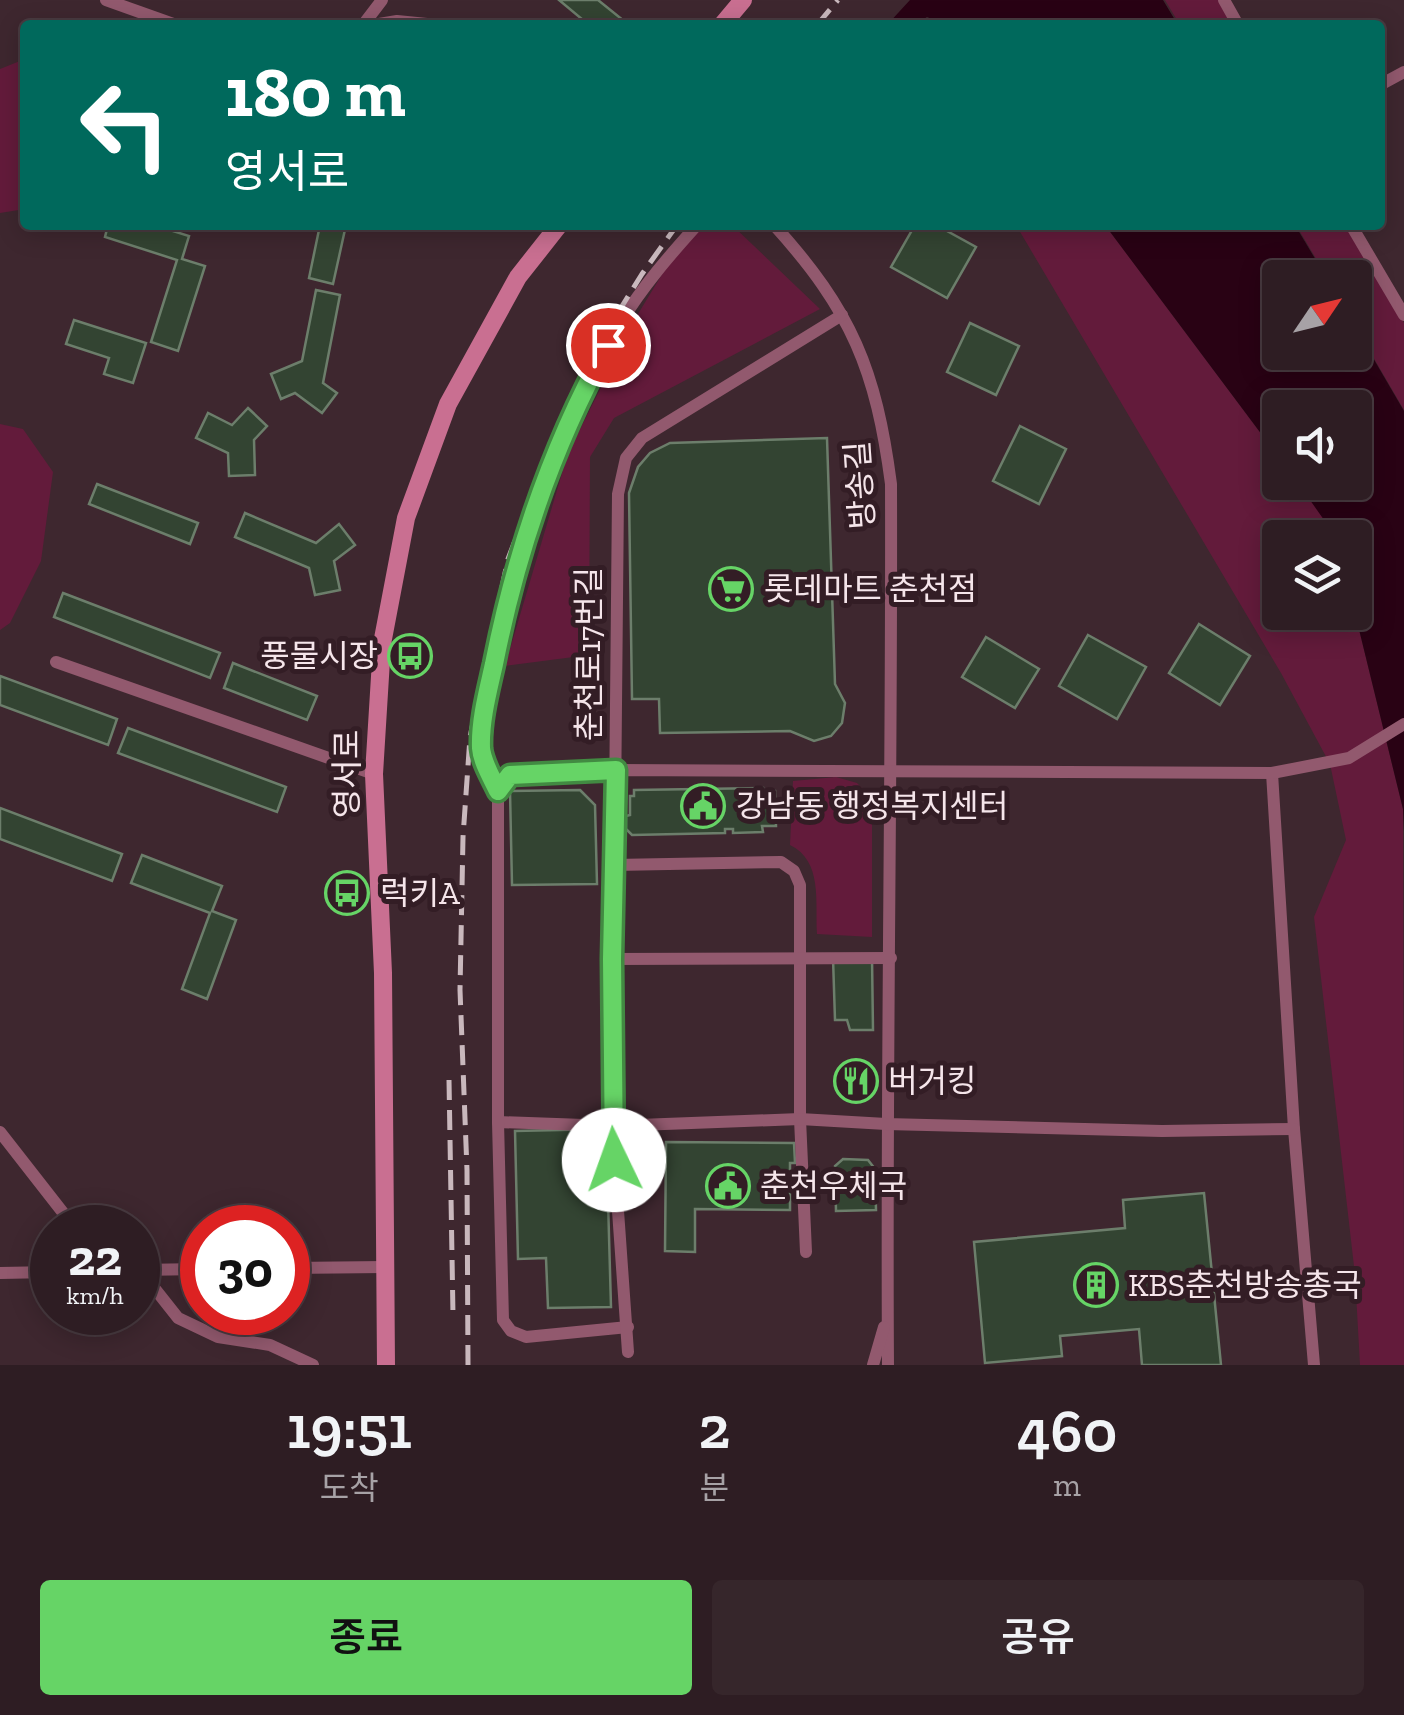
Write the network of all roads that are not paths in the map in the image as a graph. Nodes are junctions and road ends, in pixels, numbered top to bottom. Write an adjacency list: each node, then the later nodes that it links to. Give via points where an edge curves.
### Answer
1 (106, 0): 4 (street)
2 (382, 0): 5 (street)
3 (743, 0): 6 (street)
4 (162, 20)
5 (367, 20)
6 (726, 20)
7 (555, 230): 18 (street, 영서로, via 518,277 471,359 410,508 382,644)
8 (693, 230): 19 (street, via 647,283 596,368 524,542 485,707 481,752)
9 (778, 230): 11 (street, 방송길)
10 (1354, 230): 12 (street)
11 (842, 315): 15 (street, 춘천로17번길, via 648,434 626,458 618,494); 16 (street, 방송길, via 870,377 891,484)
12 (1404, 315)
13 (56, 662): 18 (street)
14 (1404, 724): 17 (street, via 1350,758)
15 (616, 770): 16 (street); 19 (street, via 510,775); 20 (street, 춘천로17번길)
16 (892, 772): 17 (street); 21 (street, 방송길)
17 (1272, 773): 28 (street)
18 (374, 774): 32 (street, 영서로)
19 (498, 791): 25 (street)
20 (614, 865): 22 (street, 춘천로17번길); 23 (street, via 781,862 794,870 800,886)
21 (891, 958): 23 (street); 26 (street, 방송길)
22 (612, 959): 23 (street); 27 (street, 춘천로17번길)
23 (800, 959): 24 (street)
24 (800, 1119): 26 (street); 27 (street); 31 (street)
25 (498, 1122): 27 (street); 38 (street, via 503,1320 526,1337)
26 (886, 1124): 28 (street); 37 (street, 방송길)
27 (612, 1126): 38 (street, 춘천로17번길)
28 (1294, 1128): 44 (street)
29 (0, 1132): 30 (street)
30 (57, 1205)
31 (806, 1252)
32 (385, 1267): 33 (street); 42 (street, 영서로)
33 (310, 1268)
34 (30, 1273): 35 (street)
35 (0, 1274)
36 (160, 1296): 41 (street, via 178,1318 218,1337 270,1345)
37 (888, 1316): 40 (street, 방송길); 43 (street)
38 (628, 1327): 39 (street, 춘천로17번길)
39 (628, 1352)
40 (891, 1362)
41 (313, 1365)
42 (386, 1365)
43 (872, 1365)
44 (1314, 1365)

